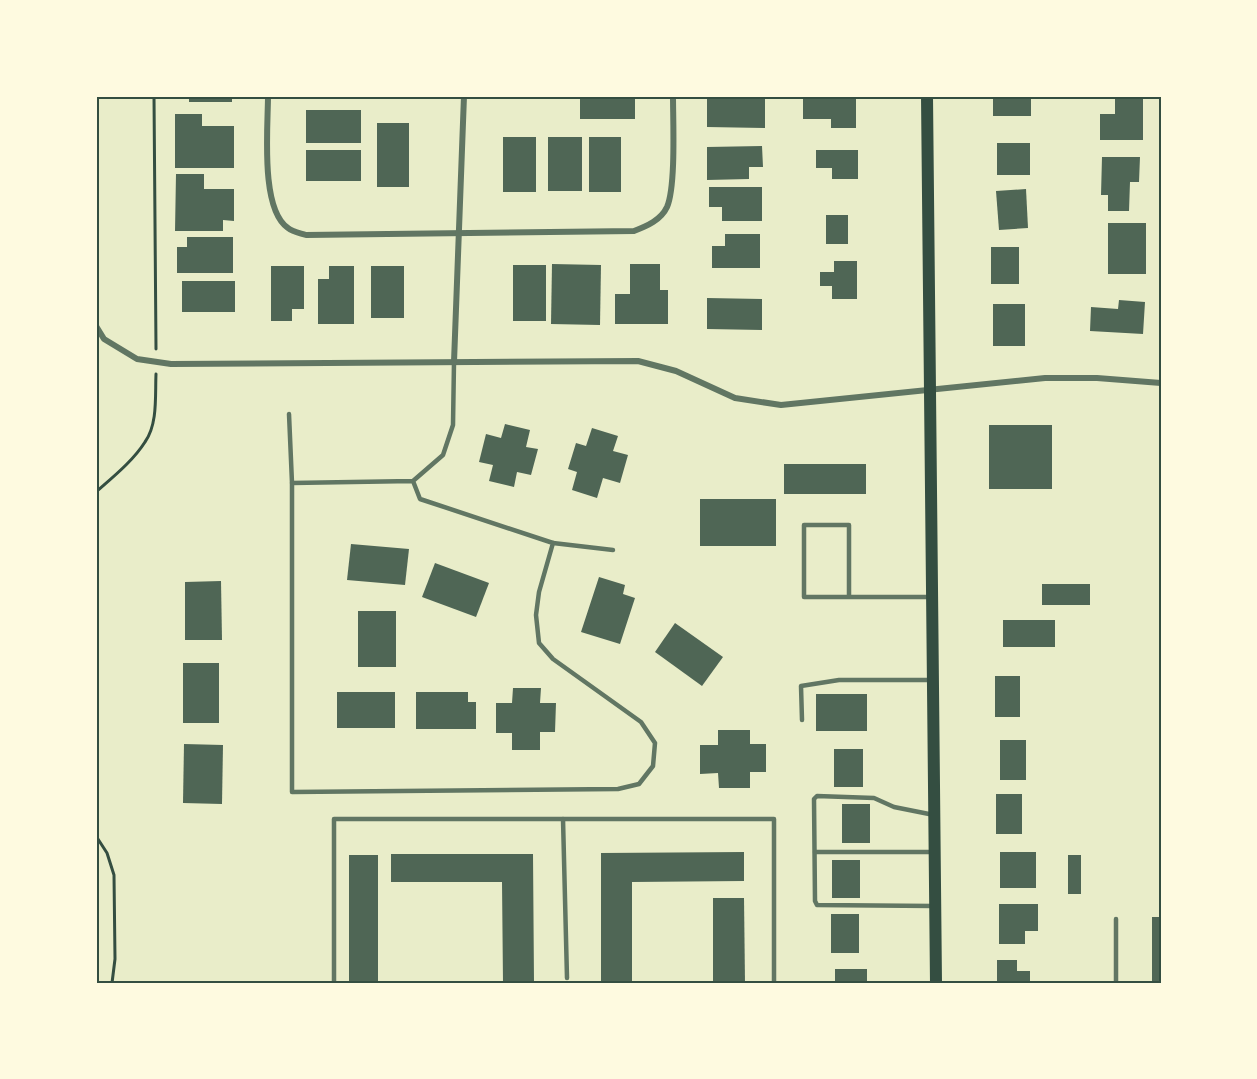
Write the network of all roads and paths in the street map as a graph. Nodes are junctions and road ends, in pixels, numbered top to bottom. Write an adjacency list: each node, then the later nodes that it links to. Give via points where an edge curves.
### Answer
1 (154, 96): 8 (path)
2 (268, 96): 6 (street, via 268,186 273,207 287,228 306,235)
3 (464, 96): 6 (street)
4 (673, 96): 6 (street, via 672,182 667,207 653,224 634,231)
5 (927, 96): 12 (main road)
6 (459, 233): 9 (street)
7 (96, 326): 9 (street, via 104,339 137,359 171,364)
8 (156, 345)
9 (454, 362): 12 (street, via 638,361 676,371 735,398 781,405); 14 (lane, via 453,425 443,455)
10 (156, 375): 16 (path, via 154,416 146,441)
11 (1161, 383): 12 (street, via 1076,377)
12 (929, 389): 20 (main road)
13 (289, 414): 15 (lane)
14 (413, 481): 15 (lane); 17 (lane, via 420,499)
15 (292, 483): 17 (lane, via 292,792 618,789 639,784 653,766 655,743 641,722 553,659 539,643 539,592)
16 (96, 492)
17 (553, 543): 18 (lane)
18 (613, 550)
19 (849, 597): 19 (lane, via 849,525 804,525 804,597); 20 (lane)
20 (931, 597): 21 (main road)
21 (932, 681): 22 (lane, via 839,680 801,686); 23 (main road)
22 (802, 720)
23 (934, 815): 26 (lane, via 894,807 874,798 817,796); 27 (main road)
24 (563, 819): 30 (lane); 32 (lane, via 334,819); 33 (lane, via 774,819)
25 (96, 836): 31 (path, via 114,875)
26 (815, 852): 27 (lane); 28 (lane, via 817,905)
27 (934, 852): 28 (main road)
28 (935, 906): 34 (main road)
29 (1116, 919): 35 (lane)
30 (567, 978)
31 (112, 983)
32 (334, 983)
33 (774, 983)
34 (936, 983)
35 (1116, 983)

